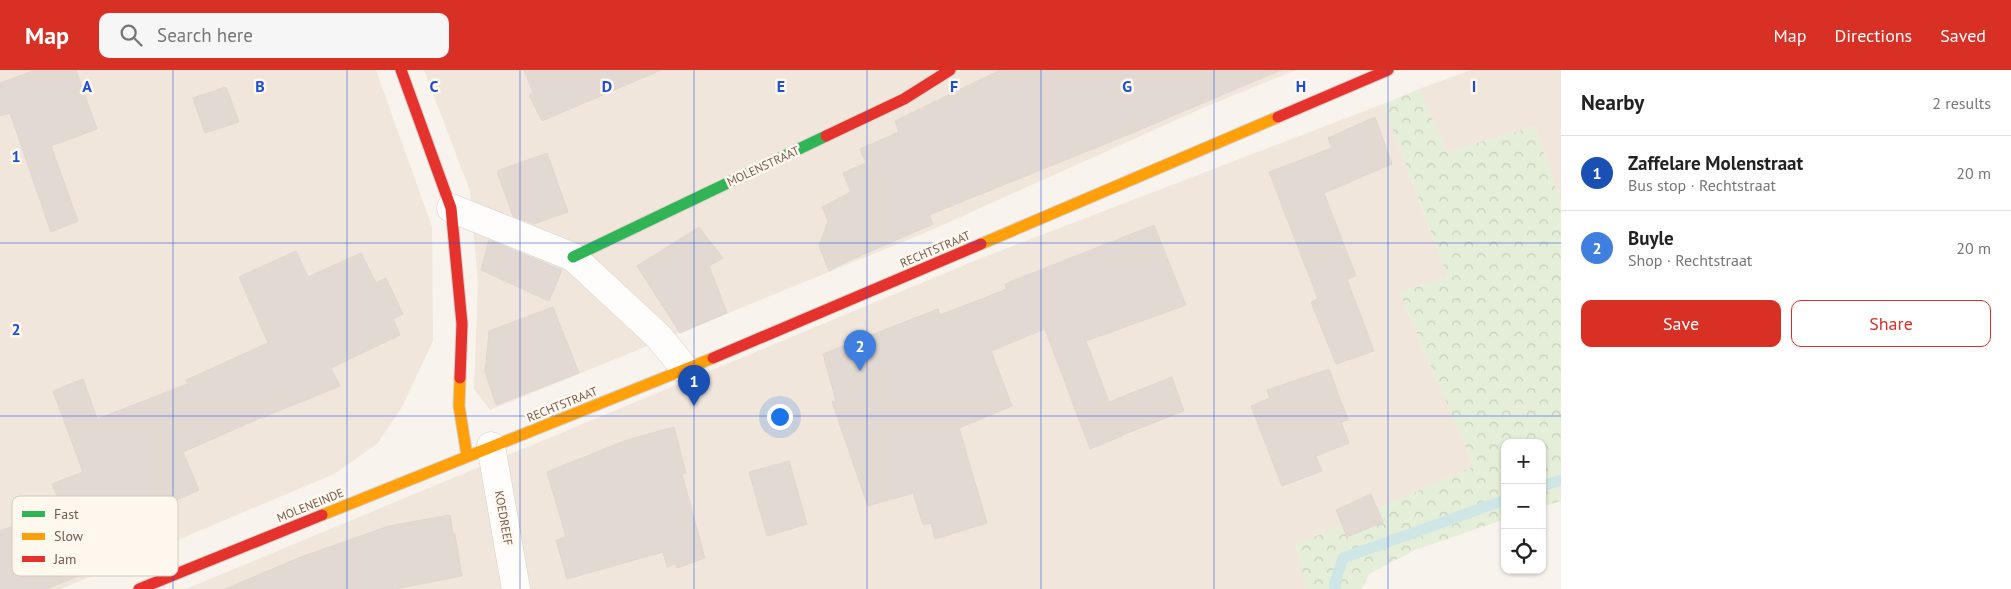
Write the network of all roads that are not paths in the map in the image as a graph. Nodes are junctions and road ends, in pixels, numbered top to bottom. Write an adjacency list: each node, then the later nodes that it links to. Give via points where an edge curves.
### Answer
1 (401, 70): 4 (street)
2 (950, 70): 5 (street, MOLENSTRAAT, via 904,99)
3 (1388, 70): 6 (street, RECHTSTRAAT)
4 (451, 208): 5 (street); 7 (street, via 462,324 458,406)
5 (573, 257): 6 (street, via 658,336)
6 (686, 370): 7 (street, RECHTSTRAAT)
7 (479, 451): 8 (street, MOLENEINDE); 11 (street, KOEDREEF)
8 (178, 573)
9 (171, 576): 10 (street, MOLENEINDE)
10 (139, 589)
11 (516, 589)

